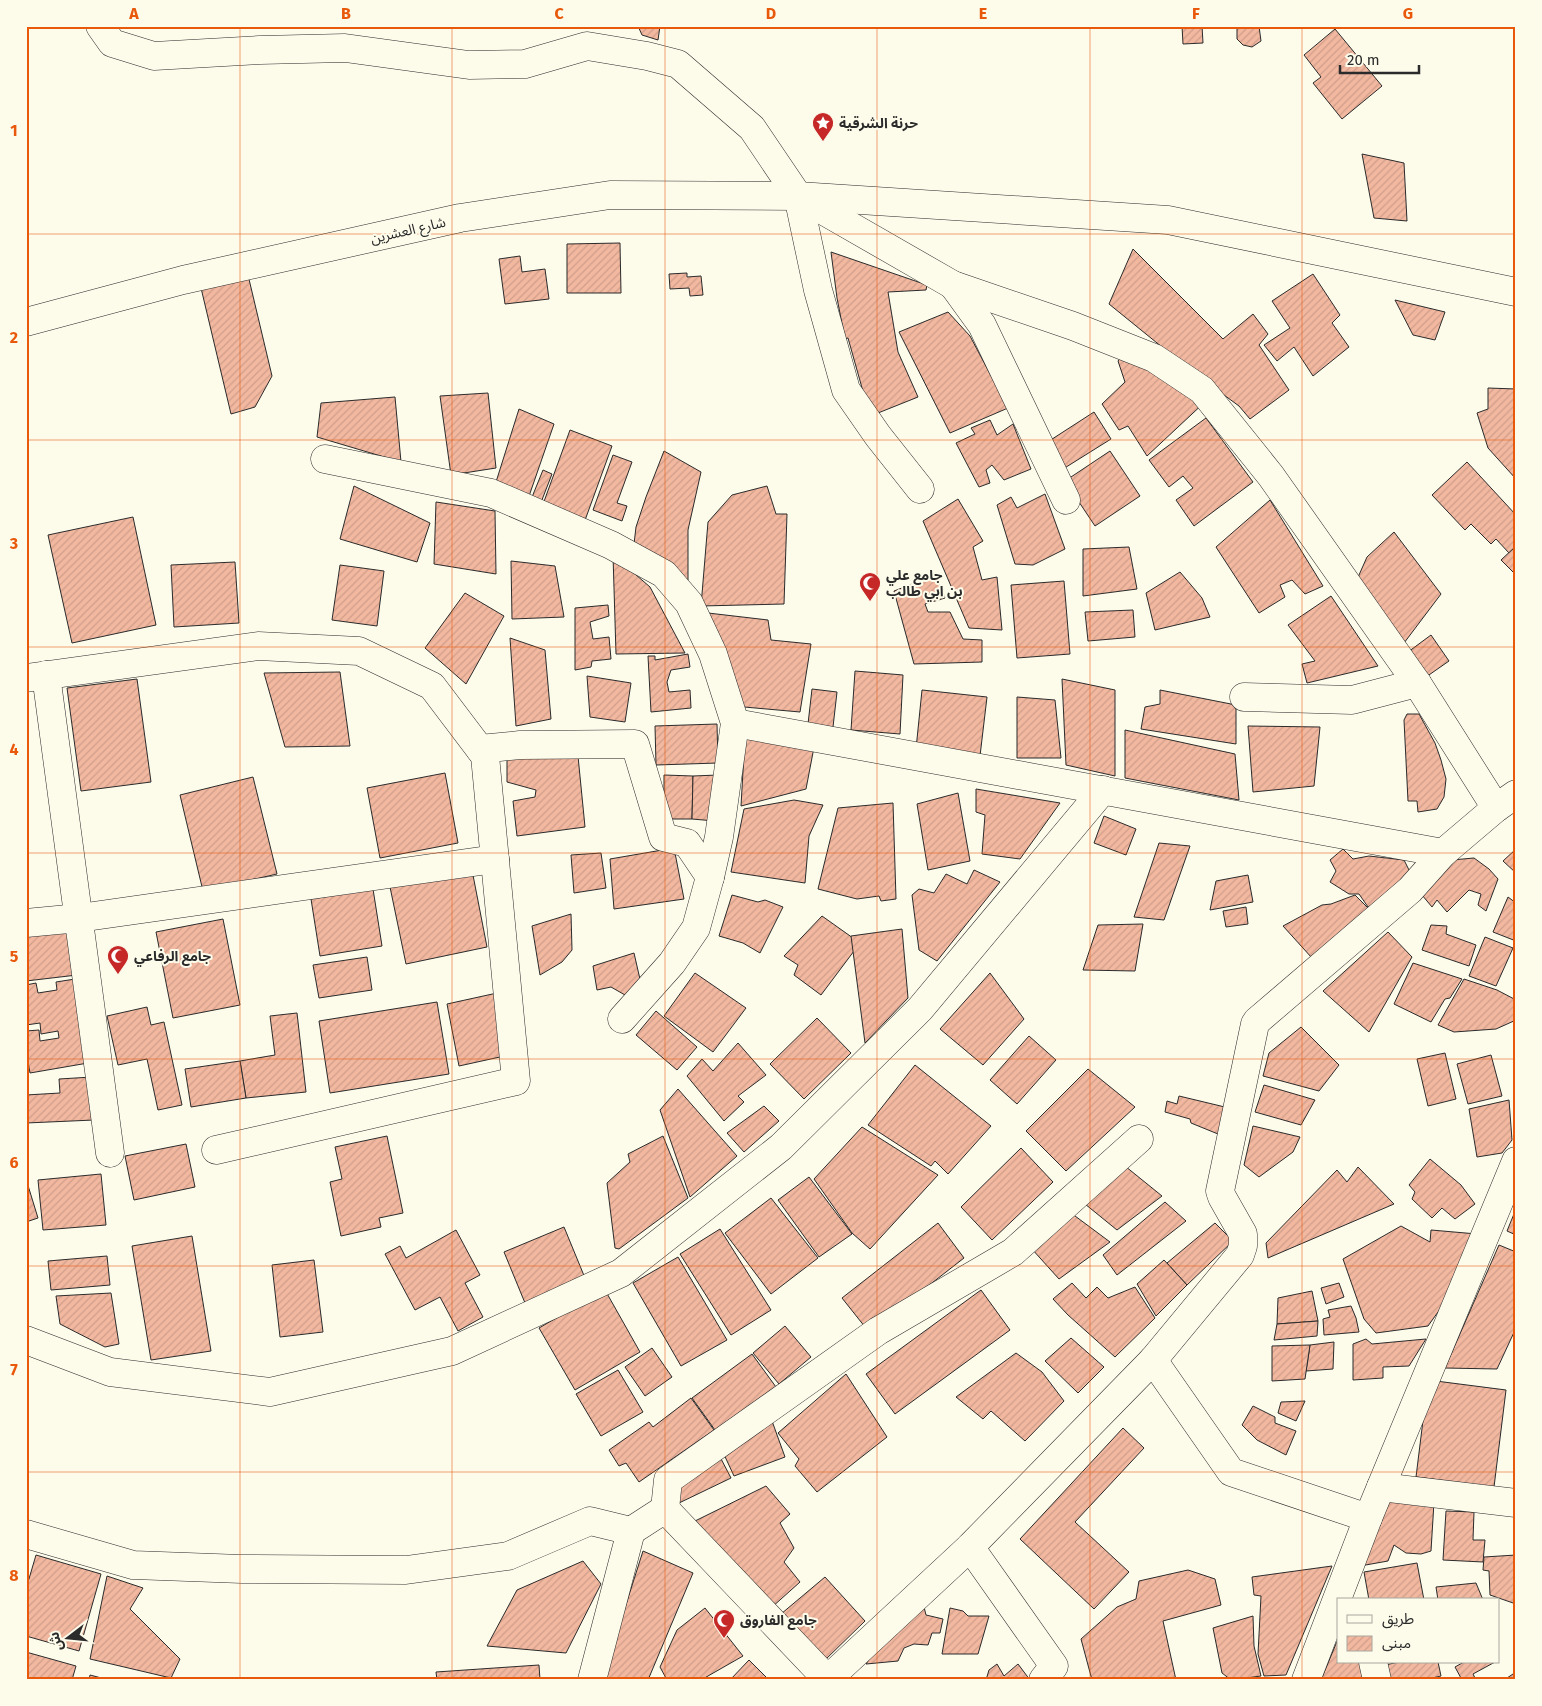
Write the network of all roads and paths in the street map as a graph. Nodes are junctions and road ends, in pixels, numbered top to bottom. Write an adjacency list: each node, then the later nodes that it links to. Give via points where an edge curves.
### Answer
1 (100, 26): 2 (street, via 112,43 154,56 345,48 469,65 525,64)
2 (594, 36): 3 (street, via 678,64 752,128)
3 (798, 196): 4 (street); 5 (street, شارع العشرين, via 1168,220); 6 (street, شارع العشرين, via 610,194 460,218 183,280); 8 (street, via 818,290 846,390)
4 (953, 285): 9 (street, via 982,325); 11 (street, via 1154,358 1202,390 1270,476)
5 (1516, 292)
6 (26, 322)
7 (325, 459): 13 (street, via 491,493 611,545 664,574 689,603 709,645)
8 (920, 489)
9 (1066, 500)
10 (36, 677): 14 (street, via 258,646 359,651 432,686); 20 (street)
11 (1418, 683): 12 (street, via 1352,700); 16 (street)
12 (1244, 697)
13 (735, 723): 15 (street); 19 (street)
14 (480, 749): 18 (street, via 485,756); 19 (street, via 520,745 635,744 663,837 687,843)
15 (1103, 790): 17 (street); 27 (street, via 920,1009 781,1148 621,1273 452,1351 270,1392 110,1372)
16 (1506, 801): 17 (street)
17 (1443, 853): 28 (street, via 1410,890 1255,1024 1220,1191 1243,1234 1243,1246 1240,1255)
18 (495, 859): 20 (street); 24 (street, via 516,1081)
19 (710, 877): 22 (street, via 696,928 672,963)
20 (78, 918): 21 (street); 25 (street)
21 (26, 923)
22 (622, 1019)
23 (1139, 1139): 31 (street, via 1012,1252 878,1331 668,1480)
24 (216, 1150)
25 (110, 1153)
26 (1516, 1161): 29 (street)
27 (26, 1340)
28 (1153, 1360): 32 (street, via 1231,1472); 35 (street)
29 (1381, 1487): 30 (street); 32 (street)
30 (1516, 1503)
31 (665, 1509): 33 (street); 41 (street)
32 (1368, 1518): 36 (street)
33 (631, 1532): 34 (street, via 590,1521 508,1556 406,1570 133,1565); 42 (street)
34 (26, 1534)
35 (970, 1547): 41 (street); 43 (street, via 1054,1666)
36 (1351, 1561): 38 (street); 39 (street)
37 (1337, 1598): 44 (street)
38 (1337, 1598)
39 (1360, 1598)
40 (1373, 1664): 45 (street)
41 (828, 1679)
42 (592, 1680)
43 (1043, 1680)
44 (1306, 1680)
45 (1377, 1680)

